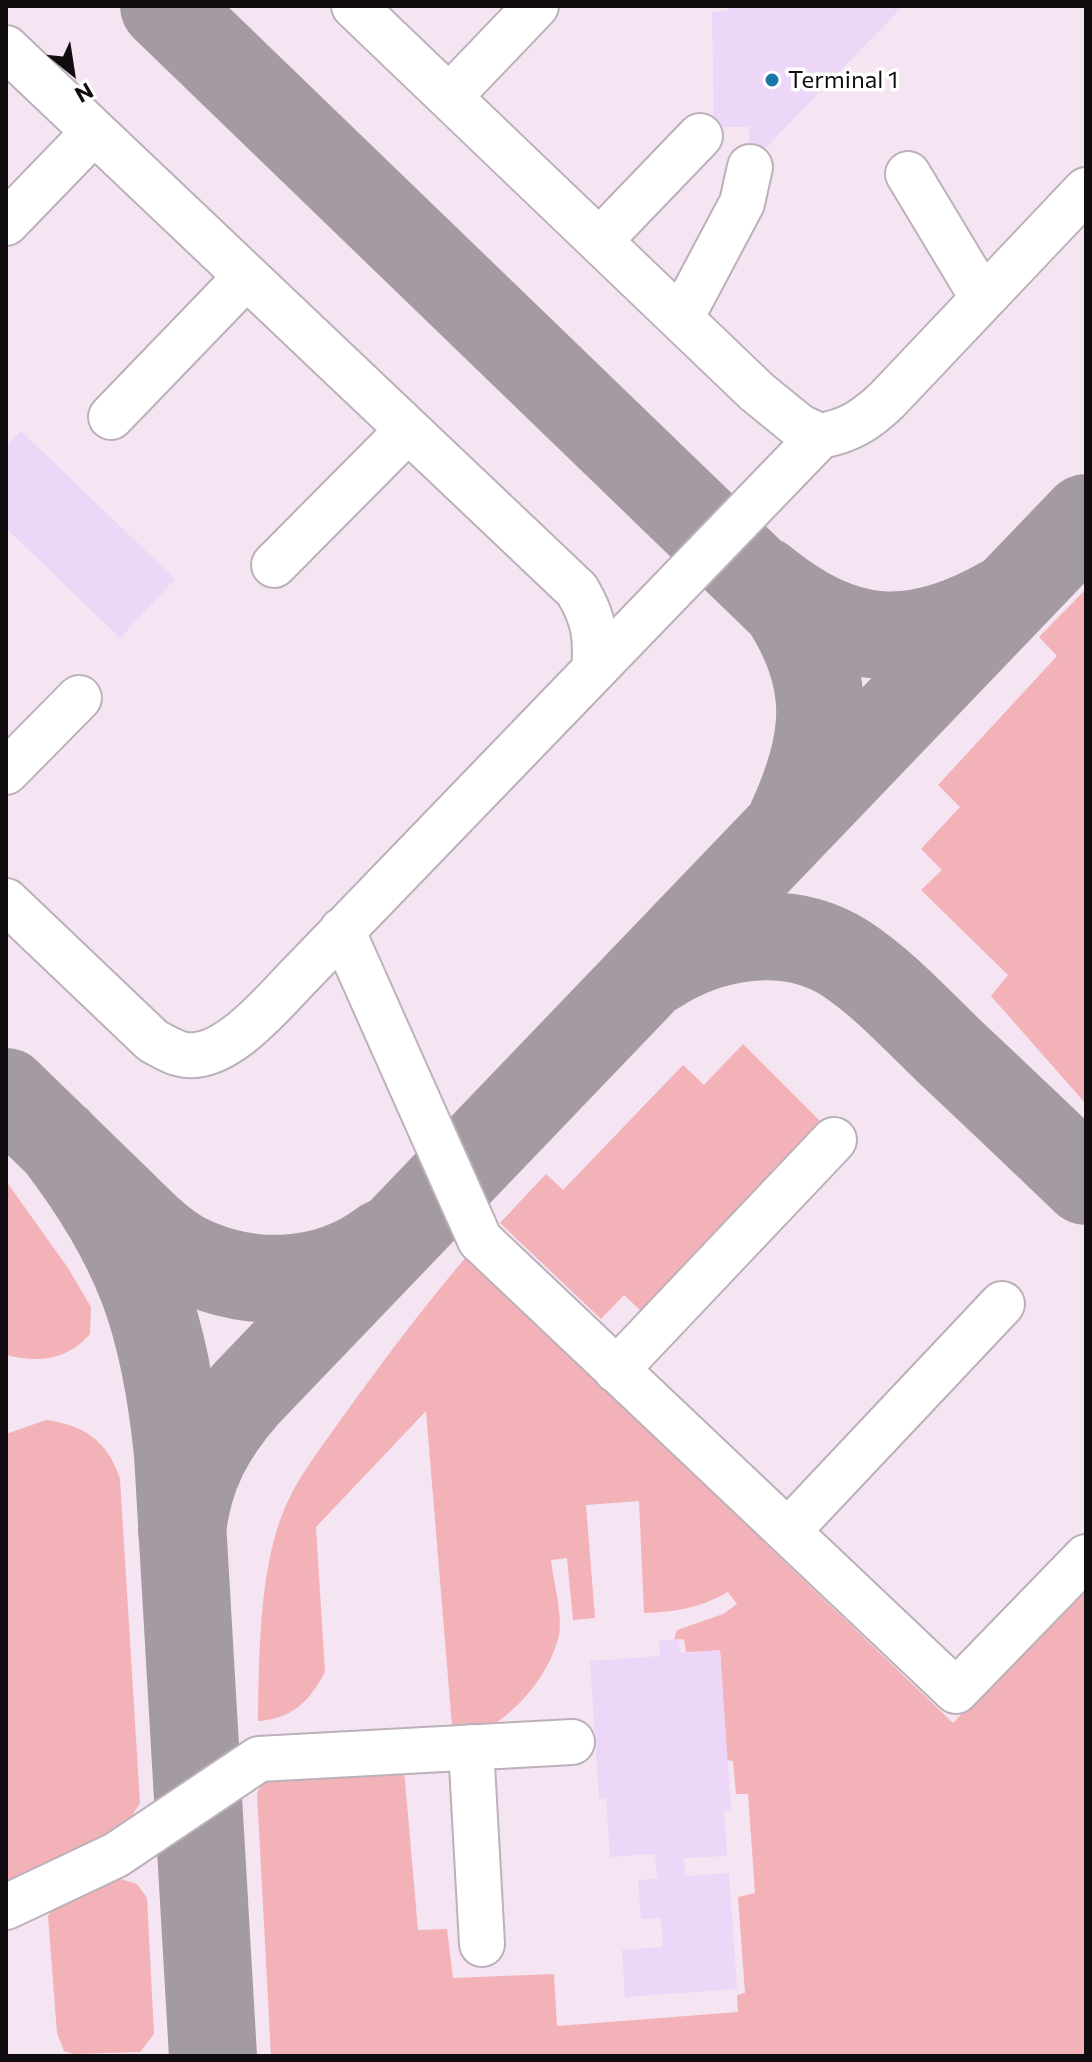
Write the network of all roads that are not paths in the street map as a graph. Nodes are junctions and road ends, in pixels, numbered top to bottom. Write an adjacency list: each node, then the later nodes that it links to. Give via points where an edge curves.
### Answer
1 (354, 6): 4 (lane)
2 (536, 6): 4 (lane)
3 (6, 48): 5 (lane)
4 (449, 97): 11 (lane)
5 (94, 132): 10 (lane); 12 (lane)
6 (700, 136): 11 (lane)
7 (750, 167): 14 (lane, via 742,203)
8 (908, 174): 13 (lane)
9 (1086, 190): 13 (lane)
10 (6, 223)
11 (600, 240): 14 (lane)
12 (246, 277): 15 (lane); 16 (lane)
13 (982, 297): 17 (lane, via 863,422)
14 (681, 318): 17 (lane, via 757,392 800,427)
15 (111, 417)
16 (407, 431): 18 (lane); 19 (lane, via 577,590 597,638)
17 (820, 436): 19 (lane)
18 (274, 565)
19 (594, 670): 23 (lane)
20 (79, 698): 21 (lane)
21 (6, 772)
22 (6, 901): 23 (lane, via 153,1041 183,1055 221,1048 253,1023)
23 (342, 930): 26 (lane, via 480,1240)
24 (834, 1140): 26 (lane)
25 (1002, 1304): 27 (lane)
26 (616, 1370): 27 (lane)
27 (788, 1531): 28 (lane, via 956,1691)
28 (1086, 1557)
29 (572, 1742): 30 (lane)
30 (471, 1747): 31 (lane, via 259,1759 116,1855); 32 (lane)
31 (6, 1907)
32 (482, 1944)

